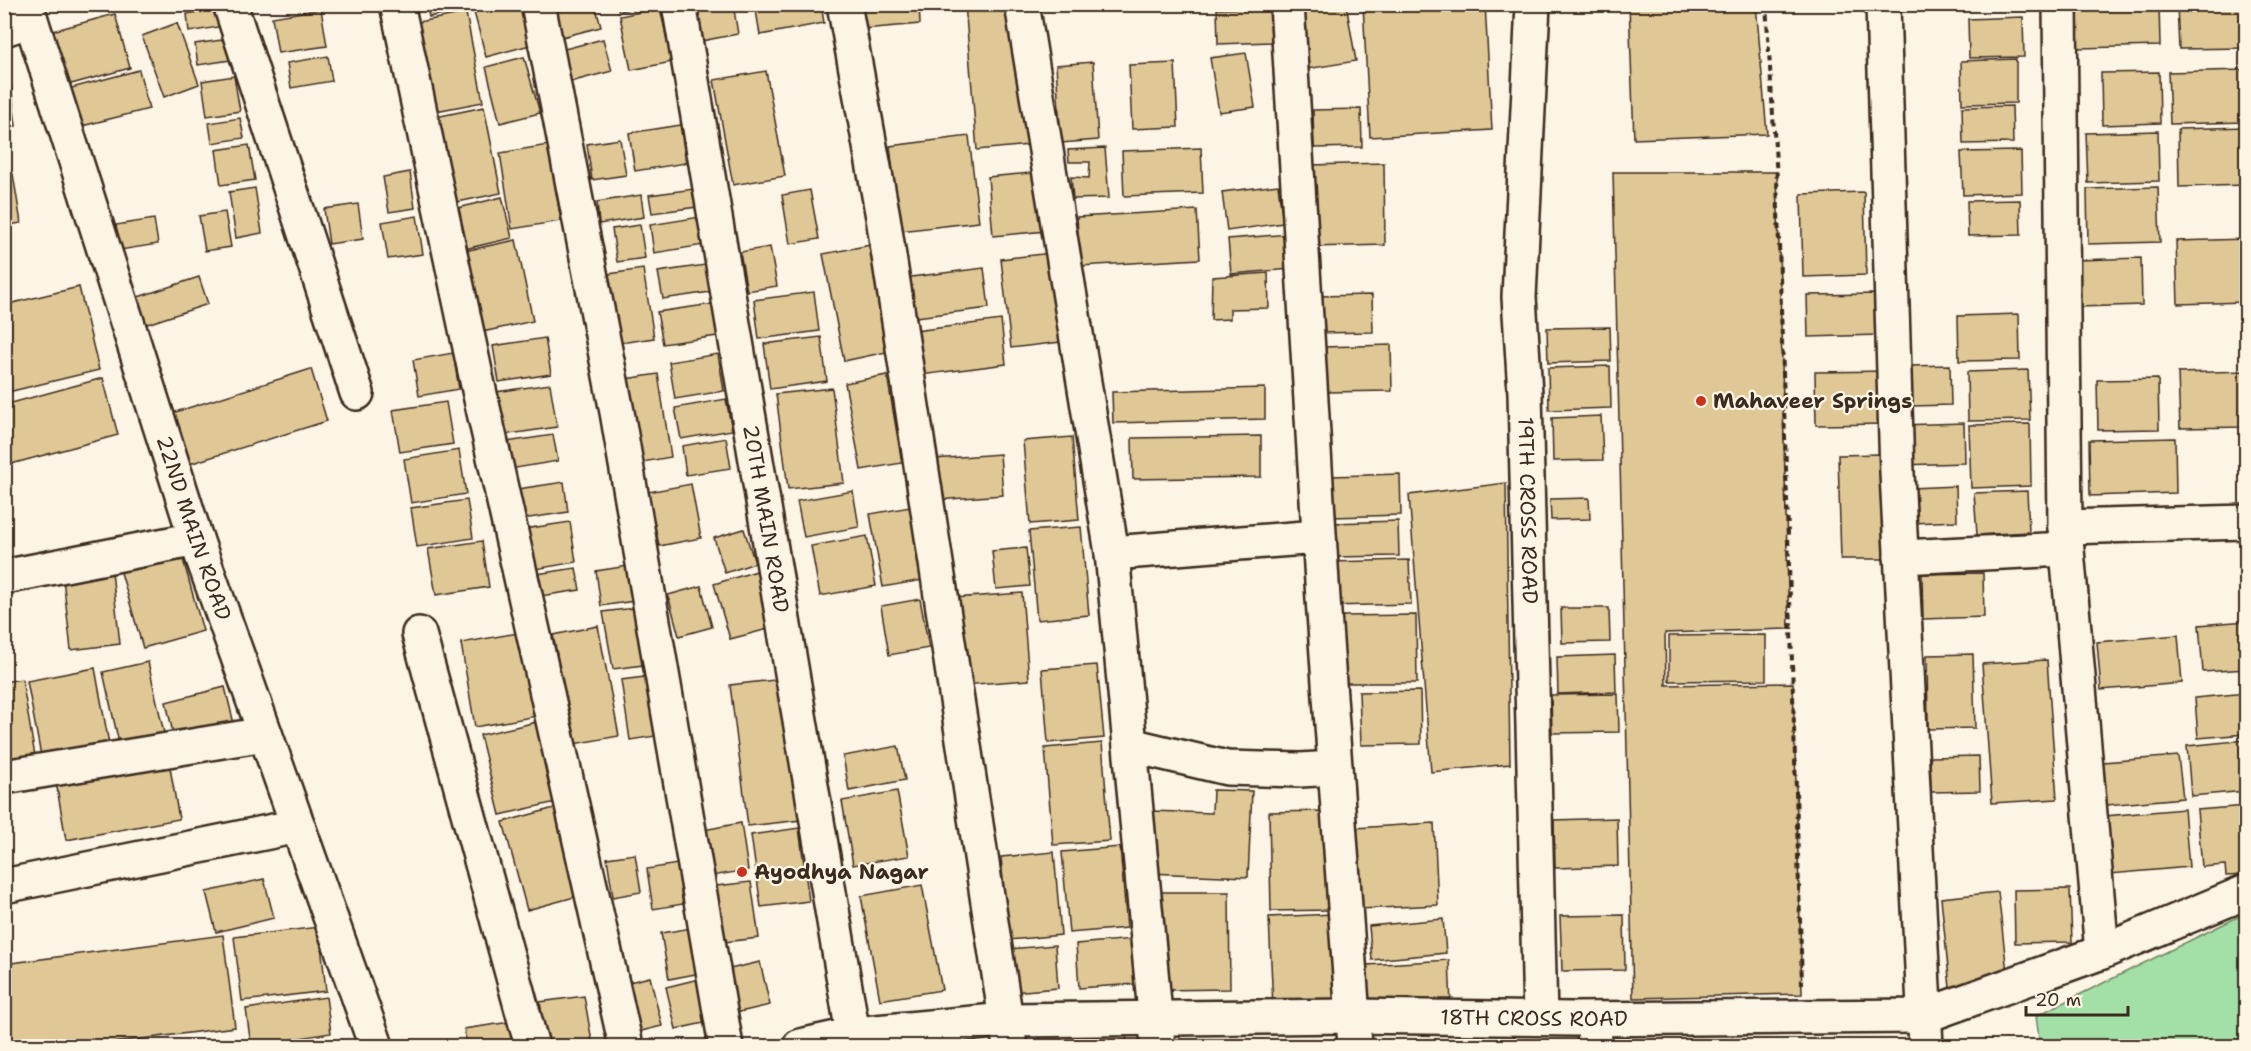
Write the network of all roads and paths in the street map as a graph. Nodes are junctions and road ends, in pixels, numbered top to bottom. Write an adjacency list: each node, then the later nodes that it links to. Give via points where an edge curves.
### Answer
1 (230, 4): 13 (street)
2 (397, 4): 41 (street)
3 (538, 4): 42 (street, via 616,412)
4 (679, 4): 38 (street, 20TH MAIN ROAD)
5 (844, 4): 36 (street, via 885,229)
6 (1022, 4): 18 (street)
7 (1287, 4): 24 (street)
8 (1533, 4): 31 (street, 19TH CROSS ROAD, via 1519,297 1525,393)
9 (1766, 4): 30 (path, via 1777,178)
10 (1883, 4): 19 (street)
11 (2060, 4): 16 (street)
12 (20, 18): 17 (street, 22ND MAIN ROAD)
13 (357, 393)
14 (2247, 522): 16 (street)
15 (1318, 537): 18 (street)
16 (2066, 538): 19 (street); 29 (street)
17 (195, 539): 20 (street); 22 (street, 22ND MAIN ROAD)
18 (1112, 553): 23 (street)
19 (1901, 557): 33 (street)
20 (4, 577)
21 (420, 634): 40 (street)
22 (265, 734): 25 (street); 26 (street, 22ND MAIN ROAD)
23 (1130, 745): 24 (street, via 1227,768); 34 (street)
24 (1335, 768): 32 (street)
25 (4, 777)
26 (298, 826): 27 (street); 39 (street, 22ND MAIN ROAD)
27 (4, 886)
28 (2247, 892): 29 (street, 18TH CROSS ROAD)
29 (2102, 952): 33 (street, 18TH CROSS ROAD)
30 (1803, 1017): 33 (street, 18TH CROSS ROAD); 35 (street, 18TH CROSS ROAD)
31 (1540, 1018): 32 (street, 18TH CROSS ROAD); 37 (street, 18TH CROSS ROAD)
32 (1353, 1031): 34 (street, 18TH CROSS ROAD)
33 (1925, 1031)
34 (1156, 1032): 36 (street, 18TH CROSS ROAD)
35 (1735, 1032): 37 (street, 18TH CROSS ROAD)
36 (1008, 1033): 38 (street, 18TH CROSS ROAD)
37 (1594, 1033)
38 (855, 1040): 43 (street, 18TH CROSS ROAD)
39 (376, 1047)
40 (532, 1047)
41 (626, 1047)
42 (726, 1047)
43 (800, 1047)

